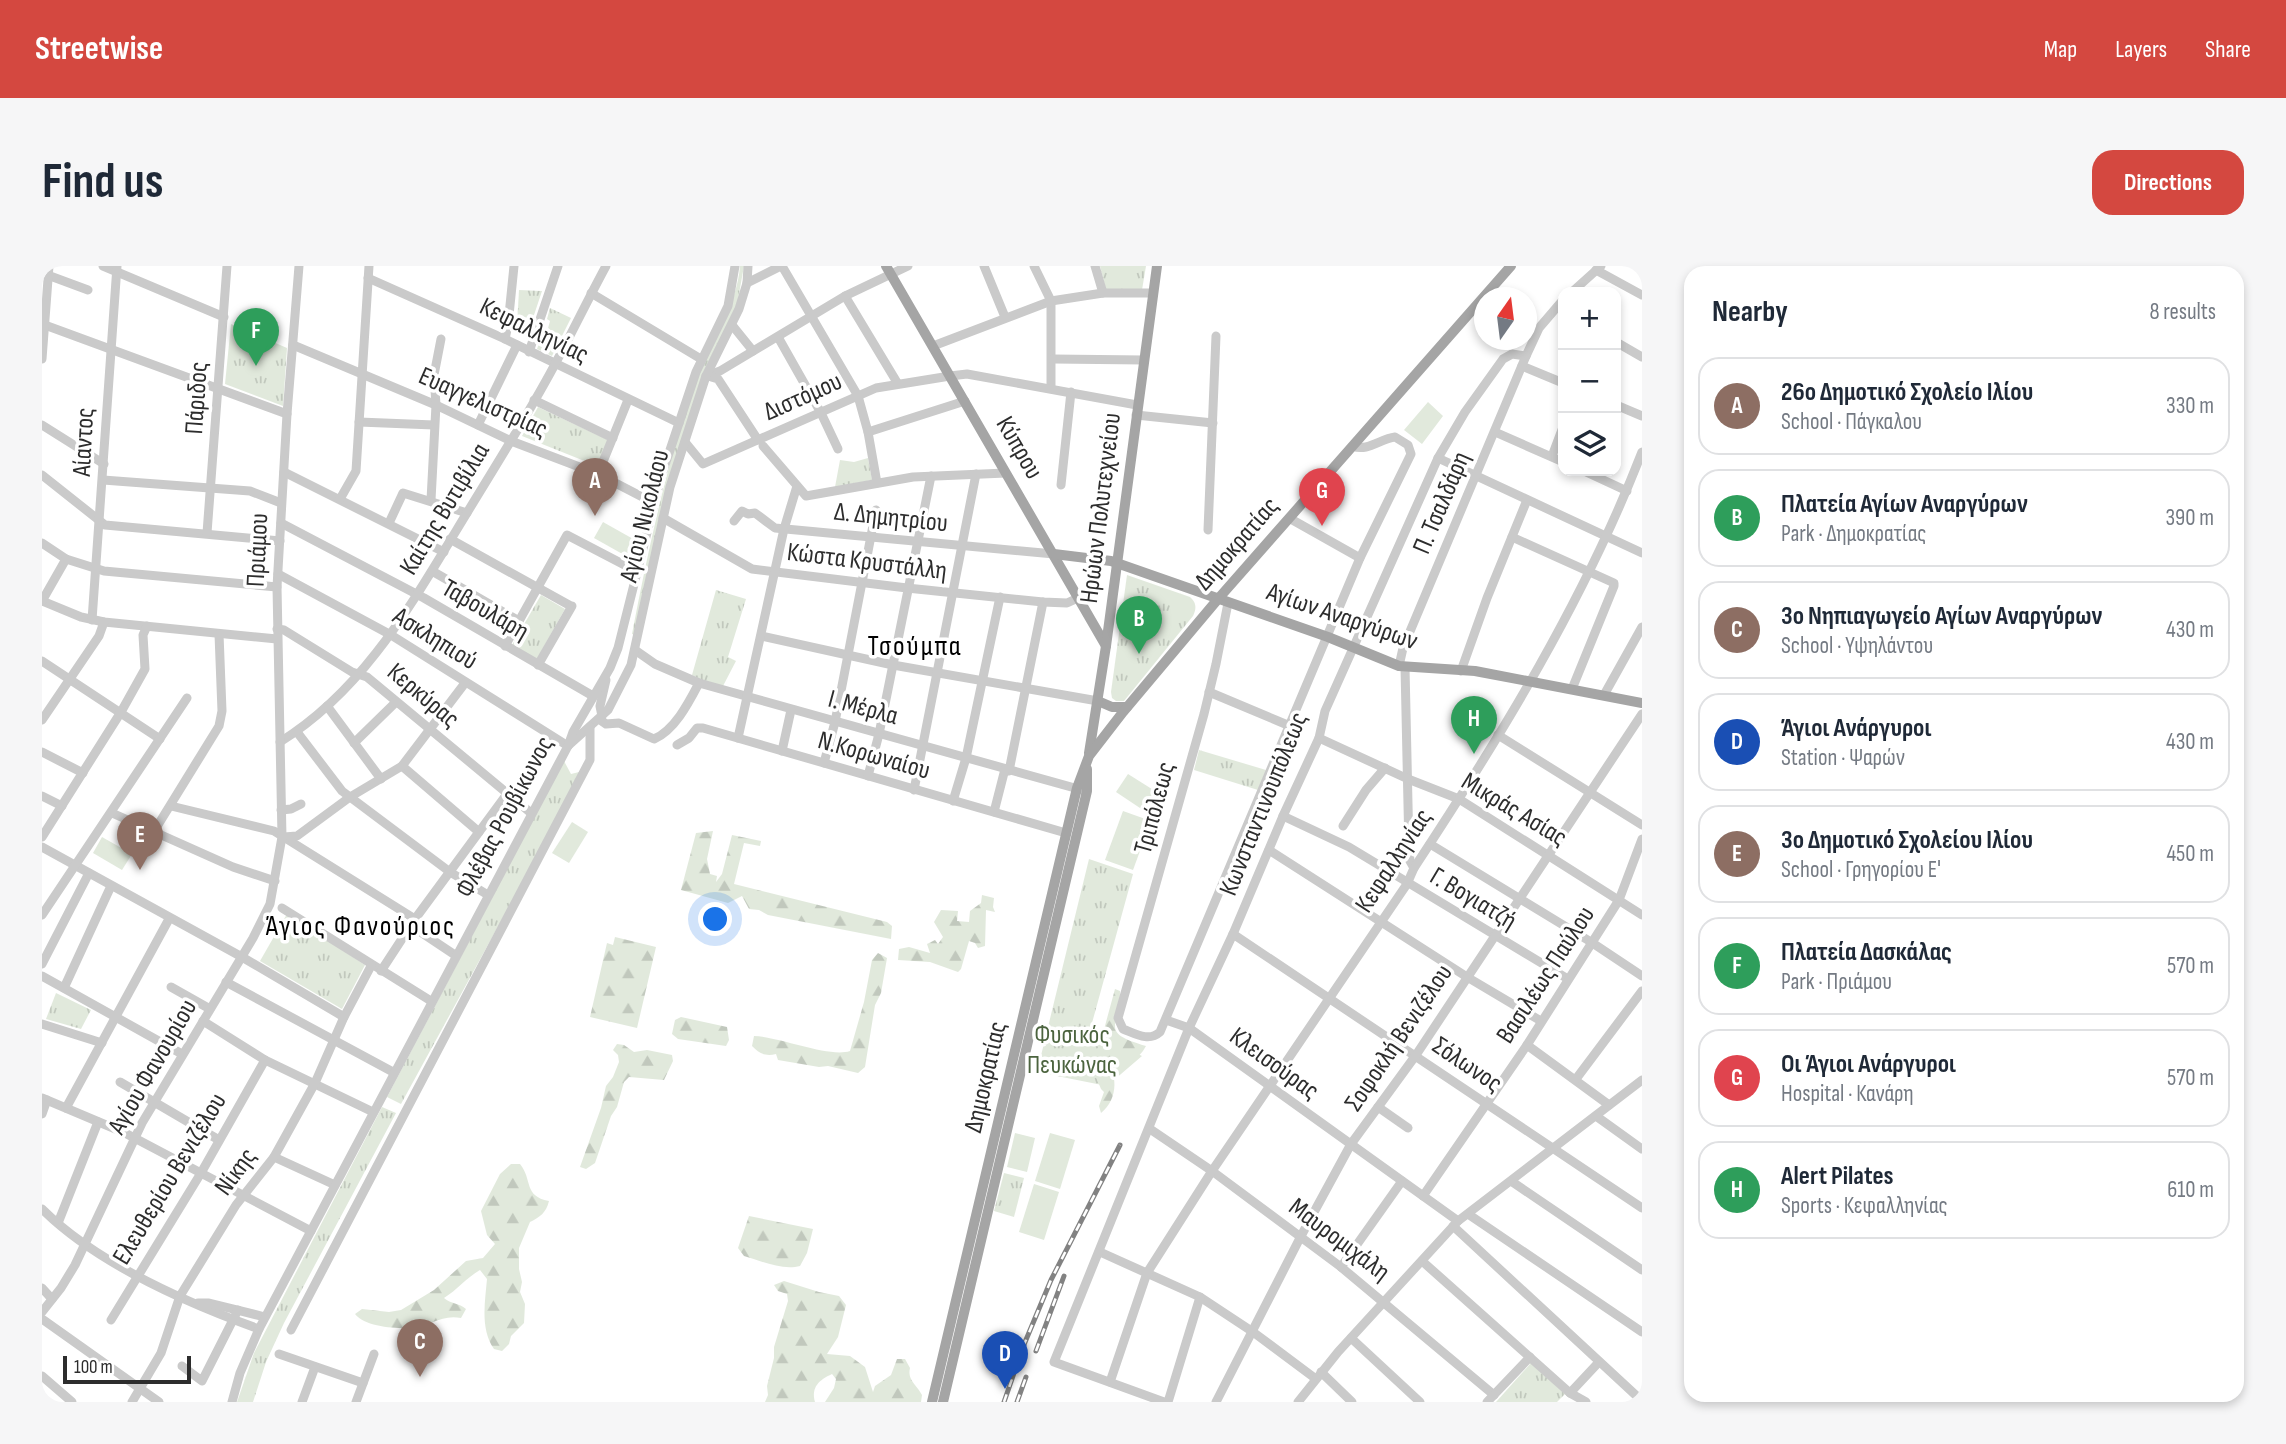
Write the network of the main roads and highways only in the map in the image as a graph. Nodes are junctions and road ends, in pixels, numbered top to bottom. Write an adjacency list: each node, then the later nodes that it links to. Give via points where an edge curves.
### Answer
1 (1157, 266): 5 (main road, Ηρώων Πολυτεχνείου)
2 (1511, 266): 6 (main road, Δημοκρατίας, via 1289,518)
3 (889, 270): 4 (main road, Κύπρου)
4 (1054, 554): 5 (main road, Αγίων Αναργύρων); 8 (main road, Κύπρου)
5 (1117, 563): 6 (main road, Αγίων Αναργύρων); 7 (main road, Ηρώων Πολυτεχνείου)
6 (1223, 601): 11 (main road, Αγίων Αναργύρων, via 1402,666 1531,681); 12 (main road, Δημοκρατίας)
7 (1111, 604): 8 (main road); 9 (main road, Ηρώων Πολυτεχνείου)
8 (1087, 612): 9 (main road, Κύπρου)
9 (1106, 646): 10 (main road, Ηρώων Πολυτεχνείου)
10 (1098, 701): 12 (main road); 13 (main road, Ηρώων Πολυτεχνείου)
11 (1642, 703)
12 (1127, 707): 13 (main road, Δημοκρατίας)
13 (1088, 759): 14 (main road, Δημοκρατίας)
14 (1082, 790): 15 (main road, Δημοκρατίας, via 1066,833); 16 (main road, Δημοκρατίας)
15 (932, 1402)
16 (943, 1402)

